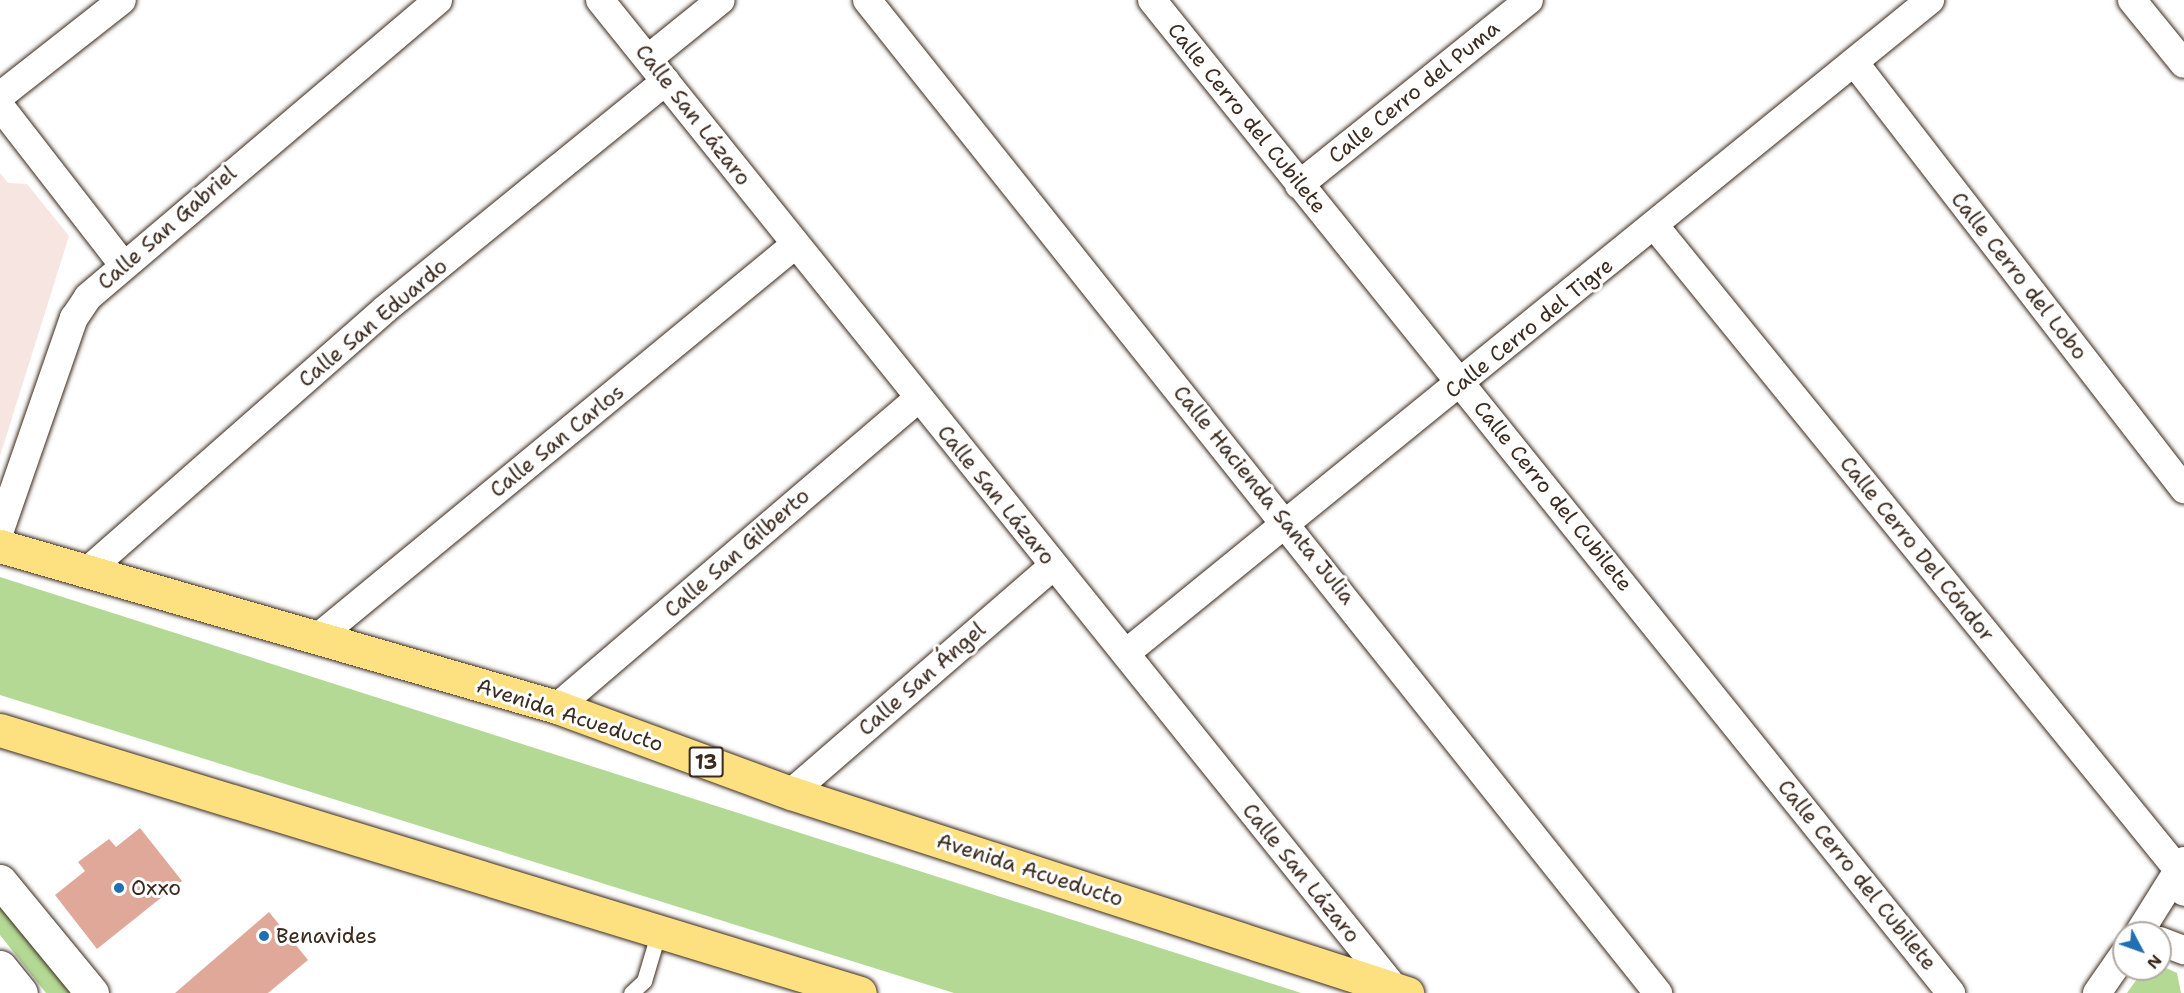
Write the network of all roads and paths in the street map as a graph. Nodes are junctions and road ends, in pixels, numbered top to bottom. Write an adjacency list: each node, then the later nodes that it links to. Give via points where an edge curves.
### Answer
1 (122, 0): 14 (street)
2 (438, 0): 19 (street, Calle San Gabriel)
3 (600, 0): 10 (street, Calle San Lázaro)
4 (721, 0): 10 (street)
5 (867, 0): 23 (street, Calle Hacienda Santa Julia)
6 (1152, 0): 16 (street, Calle Cerro del Cubilete)
7 (1529, 0): 16 (street, Calle Cerro del Puma)
8 (1930, 0): 11 (street, Calle Cerro del Tigre)
9 (2132, 0): 12 (street)
10 (649, 58): 13 (street, Calle San Lázaro)
11 (1854, 62): 17 (street, Calle Cerro del Tigre); 22 (street, Calle Cerro del Lobo)
12 (2184, 64)
13 (666, 81): 18 (street, Calle San Lázaro); 27 (street, Calle San Eduardo, via 384,310)
14 (0, 96)
15 (0, 106): 19 (street)
16 (1299, 184): 20 (street, Calle Cerro del Cubilete)
17 (1654, 225): 20 (street, Calle Cerro del Tigre); 33 (street, Calle Cerro Del Cóndor)
18 (796, 244): 21 (street, Calle San Lázaro); 28 (street, Calle San Carlos)
19 (122, 263): 24 (street, Calle San Gabriel, via 74,318)
20 (1462, 383): 23 (street, Calle Cerro del Tigre); 45 (street, Calle Cerro del Cubilete)
21 (917, 399): 26 (street, Calle San Lázaro); 30 (street, Calle San Gilberto)
22 (2184, 489)
23 (1289, 525): 29 (street, Calle Cerro del Tigre); 44 (street, Calle Hacienda Santa Julia)
24 (0, 530)
25 (0, 546): 27 (main road, Avenida Acueducto / 13)
26 (1053, 566): 29 (street, Calle San Lázaro); 32 (street, Calle San Ángel)
27 (85, 573): 28 (main road, Avenida Acueducto / 13)
28 (317, 638): 30 (main road, Avenida Acueducto / 13)
29 (1126, 653): 40 (street, Calle San Lázaro)
30 (557, 707): 32 (main road, Avenida Acueducto / 13)
31 (0, 730): 36 (main road)
32 (791, 793): 40 (main road, Avenida Acueducto / 13)
33 (2183, 875): 35 (street)
34 (0, 880): 42 (street)
35 (2148, 921)
36 (660, 931): 39 (main road); 43 (lane, via 644,981)
37 (0, 967): 41 (street)
38 (2112, 971): 46 (street)
39 (848, 991)
40 (1400, 991)
41 (21, 993)
42 (92, 993)
43 (631, 993)
44 (1658, 993)
45 (1952, 993)
46 (2097, 993)

